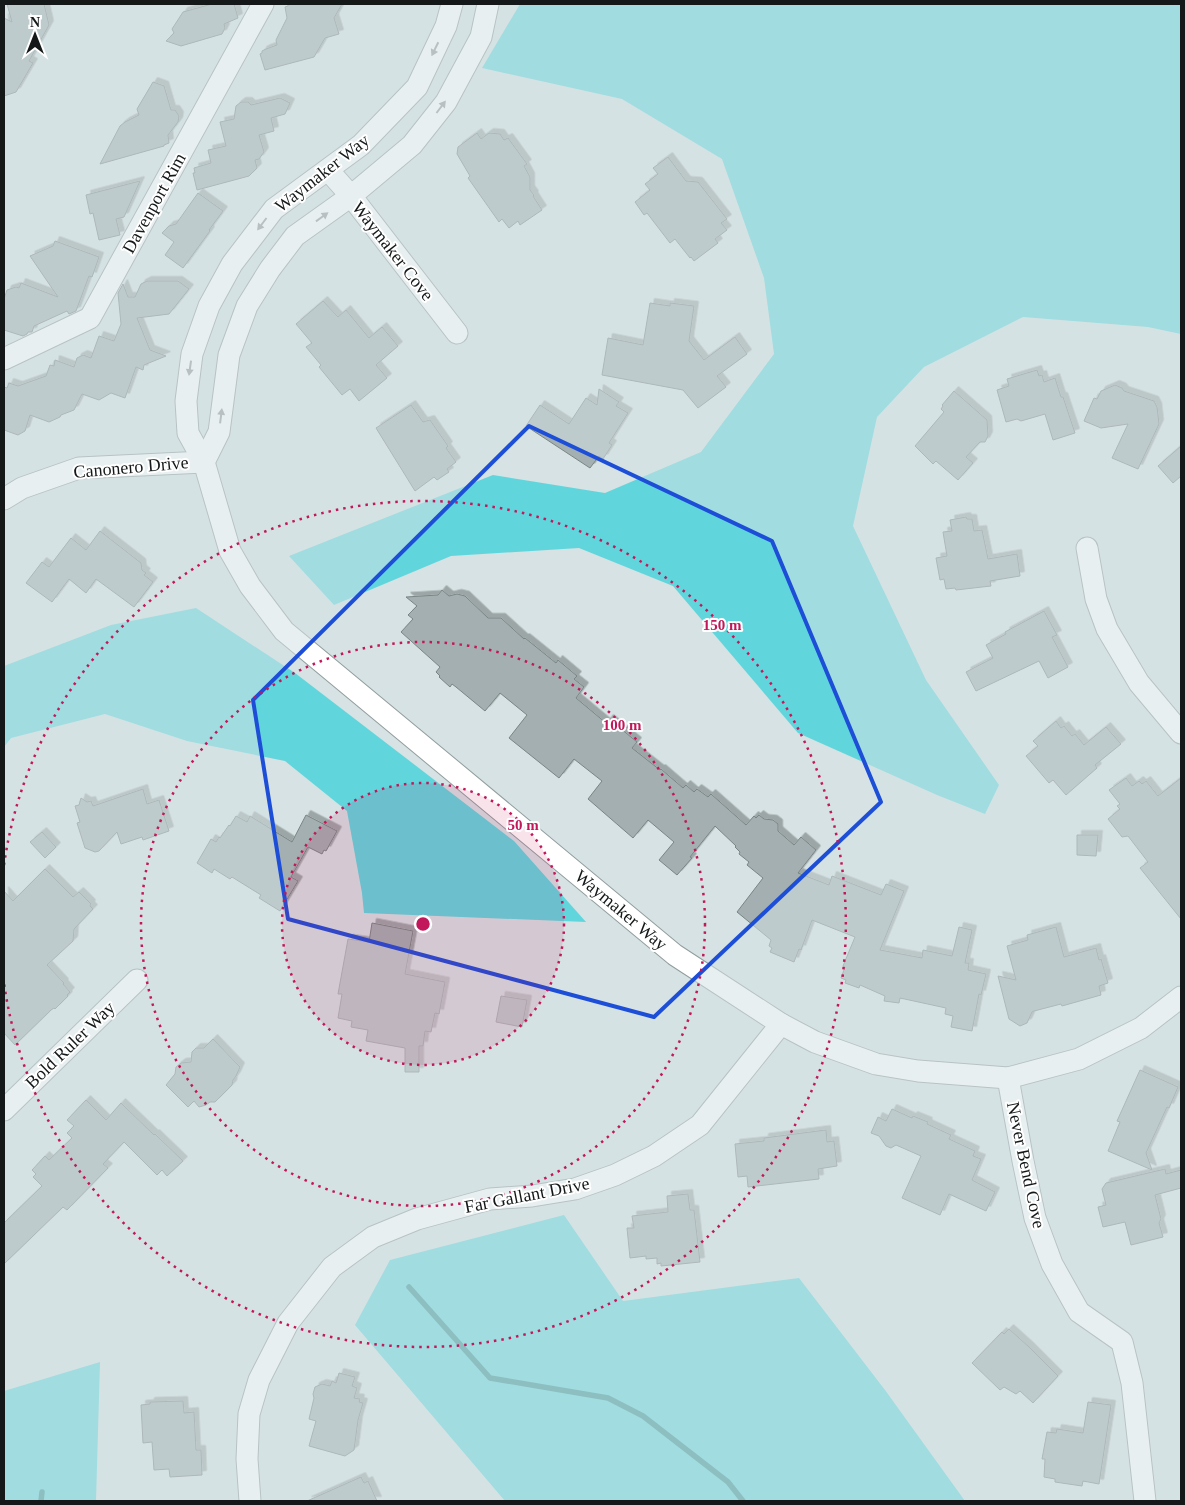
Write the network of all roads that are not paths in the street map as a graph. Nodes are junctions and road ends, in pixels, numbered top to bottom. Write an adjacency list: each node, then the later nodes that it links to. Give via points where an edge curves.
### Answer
1 (263, 4): 7 (street, Davenport Rim, via 90,318)
2 (452, 4): 4 (street, Waymaker Way, one-way to 4, via 446,26 416,87 361,145)
3 (488, 4): 5 (street, Waymaker Way, one-way to 3, via 412,145 446,102 481,37)
4 (328, 170): 5 (street, Waymaker Cove); 8 (street, Waymaker Way, one-way to 8, via 274,209 232,264 209,306 192,354 186,401 188,433)
5 (351, 196): 6 (street, Waymaker Cove); 8 (street, Waymaker Way, one-way to 5, via 219,432 228,354 247,306 295,236)
6 (457, 333)
7 (4, 359)
8 (204, 462): 9 (street, Canonero Drive, via 79,468 22,488); 14 (street, Waymaker Way, via 230,551 250,586 284,631 675,955)
9 (4, 499)
10 (1087, 548): 11 (street, via 1096,599 1107,630 1139,683)
11 (1181, 733)
12 (136, 980): 16 (street, Bold Ruler Way)
13 (1181, 997): 15 (street, Waymaker Way, via 1142,1028 1079,1059)
14 (782, 1024): 15 (street, Waymaker Way, via 814,1042 876,1064 918,1071); 17 (street, Far Gallant Drive, via 700,1124 654,1156 575,1189 490,1199 417,1219 373,1237 332,1267 288,1323 259,1380 249,1414 247,1460)
15 (1008, 1078): 18 (street, Never Bend Cove, via 1035,1218 1052,1264 1079,1312 1122,1342 1132,1383)
16 (4, 1110)
17 (250, 1501)
18 (1145, 1501)

